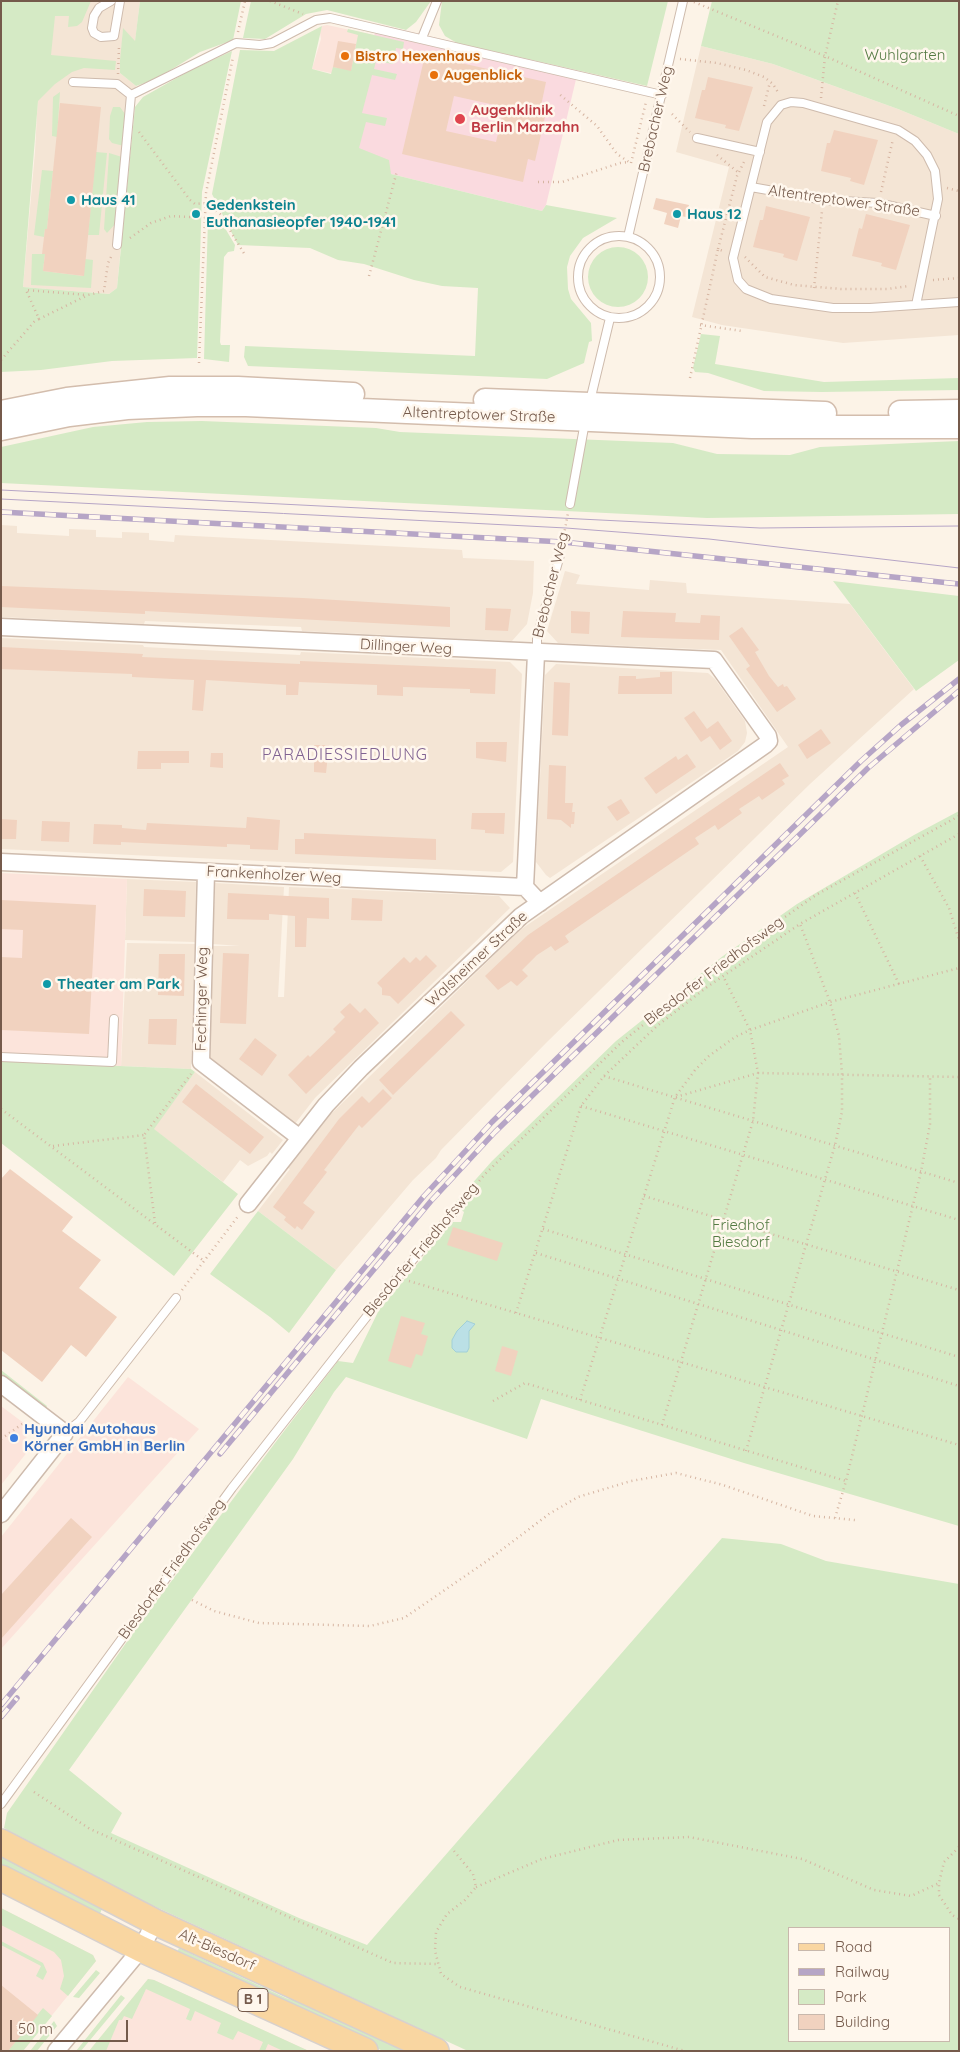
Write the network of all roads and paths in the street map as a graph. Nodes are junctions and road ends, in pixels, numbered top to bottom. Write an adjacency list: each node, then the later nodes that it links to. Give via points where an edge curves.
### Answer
1 (111, 1): 10 (lane, via 99,8 92,28 94,34 101,37)
2 (120, 1): 10 (lane)
3 (245, 1): 12 (path)
4 (270, 1): 9 (path)
5 (437, 1): 11 (lane)
6 (683, 1): 18 (lane, Brebacher Weg)
7 (693, 1): 13 (path)
8 (838, 1): 13 (path)
9 (316, 20): 11 (lane, via 330,18); 12 (lane, via 272,43)
10 (114, 36): 16 (path, via 119,48)
11 (422, 38): 18 (lane)
12 (236, 43): 19 (lane); 31 (path)
13 (825, 56): 21 (path); 22 (path)
14 (685, 60): 20 (path, via 717,63 764,77 773,84)
15 (73, 82): 16 (lane)
16 (117, 84): 19 (lane)
17 (558, 93): 28 (path, via 596,126 616,154 629,162 562,182)
18 (662, 95): 35 (lane, Brebacher Weg)
19 (131, 96): 23 (lane)
20 (785, 104): 21 (lane, Altentreptower Straße, via 803,103); 26 (lane, Altentreptower Straße, via 773,113 768,122)
21 (820, 108): 24 (lane, Altentreptower Straße)
22 (959, 116)
23 (129, 119): 31 (path, via 186,196 195,204); 36 (lane)
24 (895, 129): 32 (path); 33 (lane, Altentreptower Straße, via 915,140 935,171 938,185)
25 (697, 138): 26 (lane)
26 (760, 152): 29 (lane, Altentreptower Straße)
27 (397, 171): 39 (path)
28 (538, 182)
29 (751, 187): 30 (lane, Altentreptower Straße); 37 (lane, Altentreptower Straße)
30 (824, 200): 32 (lane, Altentreptower Straße); 42 (path)
31 (206, 203): 34 (path); 38 (path, via 220,214)
32 (878, 203): 33 (lane, Altentreptower Straße)
33 (936, 216): 41 (lane, Altentreptower Straße)
34 (205, 218): 36 (path, via 170,216 150,223); 51 (path)
35 (628, 237): 46 (lane, via 652,252 658,265 659,286 649,305 638,314); 46 (lane, via 609,238 592,246 583,256 579,268 581,294 588,305)
36 (117, 245): 43 (path, via 108,263 104,290)
37 (734, 254): 42 (path, via 745,257 773,281); 45 (lane, Altentreptower Straße, via 738,280 757,295 833,308); 48 (path, via 718,249)
38 (245, 255)
39 (369, 276)
40 (959, 278): 41 (path)
41 (922, 280): 42 (path, via 913,281 910,286 887,289); 45 (lane, Altentreptower Straße)
42 (814, 288)
43 (88, 295): 47 (path); 47 (path, via 26,290)
44 (959, 302): 45 (lane, Altentreptower Straße)
45 (916, 305)
46 (610, 318): 53 (lane)
47 (40, 319): 50 (path)
48 (700, 325): 49 (path); 52 (path)
49 (742, 331)
50 (1, 360)
51 (200, 363)
52 (690, 378)
53 (587, 411): 54 (main road, Altentreptower Straße); 55 (main road, Altentreptower Straße, via 238,388 170,388 67,399); 56 (main road, Altentreptower Straße, via 801,428); 57 (main road, Altentreptower Straße, via 162,406 69,415); 58 (lane)
54 (959, 411)
55 (1, 412)
56 (959, 427)
57 (1, 429)
58 (570, 504): 59 (path, Brebacher Weg)
59 (560, 555): 61 (lane, Brebacher Weg, via 537,637)
60 (1, 627): 61 (street, Dillinger Weg)
61 (536, 654): 62 (street, Dillinger Weg, via 714,660); 68 (street, Brebacher Weg)
62 (769, 740): 70 (street, Walsheimer Straße)
63 (959, 816): 102 (path, Biesdorfer Friedhofsweg, via 816,896 720,963 623,1041 557,1102 484,1174)
64 (959, 834): 65 (path)
65 (920, 856): 69 (path); 72 (path, via 949,908)
66 (1, 862): 67 (street, Frankenholzer Weg)
67 (206, 872): 68 (street, Frankenholzer Weg); 80 (street, Fechinger Weg)
68 (525, 887): 70 (street)
69 (855, 893): 71 (path); 75 (path)
70 (540, 903): 92 (street, Walsheimer Straße, via 521,916 361,1068)
71 (800, 924): 74 (path); 76 (path)
72 (959, 940)
73 (959, 968): 75 (path)
74 (722, 976): 78 (path); 83 (path, via 657,1026)
75 (899, 984): 76 (path)
76 (830, 1002): 78 (path); 82 (path, via 839,1036)
77 (114, 1019): 79 (lane, via 112,1062)
78 (750, 1030): 81 (path); 86 (path, via 709,1056)
79 (1, 1057)
80 (201, 1062): 91 (path); 92 (street, Fechinger Weg)
81 (758, 1073): 82 (path); 86 (path); 89 (path)
82 (842, 1074): 84 (path); 94 (path, via 842,1112)
83 (604, 1076): 86 (path); 87 (path)
84 (930, 1076): 85 (path); 96 (path, via 930,1124)
85 (959, 1077)
86 (675, 1097): 89 (path); 90 (path)
87 (581, 1106): 90 (path); 106 (path)
88 (1, 1109): 93 (path)
89 (753, 1121): 94 (path); 95 (path)
90 (664, 1131): 95 (path); 99 (path)
91 (144, 1135): 93 (path); 105 (path)
92 (300, 1138): 100 (street, Walsheimer Straße)
93 (51, 1146): 105 (path)
94 (835, 1146): 96 (path); 97 (path)
95 (742, 1155): 97 (path); 103 (path)
96 (922, 1172): 98 (path); 101 (path)
97 (825, 1180): 101 (path); 107 (path)
98 (959, 1183)
99 (644, 1196): 103 (path); 109 (path)
100 (248, 1204): 110 (path)
101 (913, 1206): 104 (path); 111 (path)
102 (454, 1212): 112 (lane, Biesdorfer Friedhofsweg)
103 (723, 1220): 107 (path); 114 (path)
104 (959, 1220)
105 (155, 1223): 110 (path)
106 (543, 1228): 108 (path); 109 (path)
107 (806, 1244): 111 (path); 118 (path)
108 (535, 1253): 113 (path); 119 (path)
109 (626, 1254): 113 (path); 114 (path)
110 (204, 1261): 116 (path)
111 (897, 1272): 115 (path); 121 (path)
112 (397, 1278): 119 (path); 144 (lane, Biesdorfer Friedhofsweg, via 232,1488)
113 (618, 1279): 117 (path); 122 (path)
114 (706, 1279): 117 (path); 118 (path)
115 (959, 1290)
116 (176, 1298): 134 (lane, via 78,1422)
117 (698, 1304): 120 (path); 125 (path)
118 (788, 1305): 120 (path); 121 (path)
119 (516, 1313): 122 (path)
120 (781, 1330): 124 (path); 128 (path)
121 (882, 1333): 123 (path); 124 (path)
122 (599, 1338): 125 (path); 129 (path)
123 (959, 1357)
124 (876, 1360): 127 (path); 131 (path)
125 (681, 1362): 128 (path); 133 (path)
126 (1, 1384): 134 (street)
127 (959, 1386)
128 (764, 1387): 131 (path); 137 (path)
129 (580, 1400): 130 (path, via 525,1383); 133 (path)
130 (493, 1401)
131 (862, 1416): 136 (path); 138 (path)
132 (25, 1422): 135 (path)
133 (662, 1425): 137 (path)
134 (65, 1433): 139 (street)
135 (1, 1439)
136 (959, 1445)
137 (746, 1451): 138 (path)
138 (846, 1481): 140 (path)
139 (1, 1514)
140 (835, 1518): 141 (path); 142 (path, via 813,1516 723,1485 676,1473 630,1481 578,1497 548,1514 404,1618 370,1626 259,1622 214,1611)
141 (855, 1520)
142 (192, 1600)
143 (34, 1792): 154 (path, via 90,1828 393,1963)
144 (1, 1804)
145 (1, 1842): 152 (main road, Alt-Biesdorf / B 1)
146 (959, 1847): 149 (path, via 944,1862)
147 (454, 1851): 150 (path, via 473,1874)
148 (1, 1878): 153 (main road, Alt-Biesdorf / B 1)
149 (939, 1883): 150 (path, via 911,1896 874,1890 802,1859 688,1837 618,1840 542,1860); 151 (path, via 939,1895 952,1915)
150 (476, 1887): 154 (path, via 446,1914 436,1932)
151 (959, 1919)
152 (155, 1922): 153 (street); 157 (main road, Alt-Biesdorf / B 1)
153 (141, 1949): 155 (street); 156 (main road, Alt-Biesdorf / B 1)
154 (438, 1964): 158 (path, via 442,1974 460,1987)
155 (56, 2051)
156 (366, 2051)
157 (436, 2051)
158 (685, 2051)

